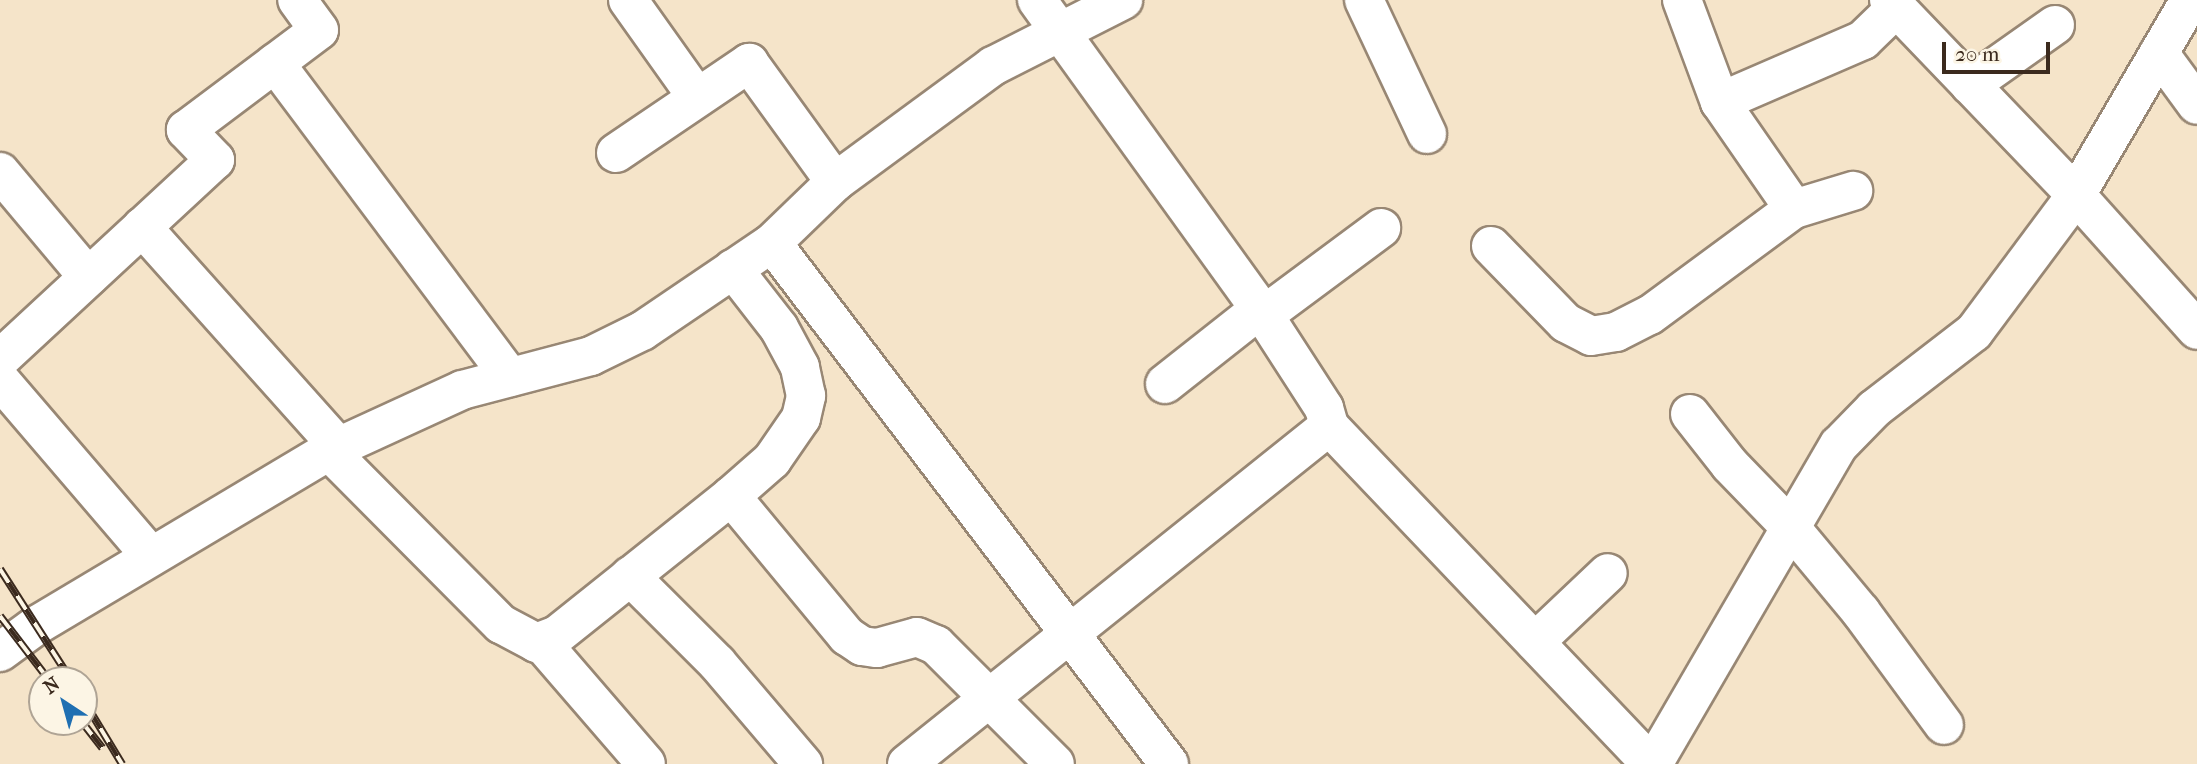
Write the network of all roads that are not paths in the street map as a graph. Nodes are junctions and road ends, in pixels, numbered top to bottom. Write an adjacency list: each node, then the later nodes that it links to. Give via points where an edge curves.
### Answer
1 (297, 0): 12 (street, via 319,30)
2 (628, 0): 14 (street)
3 (1037, 0): 10 (street)
4 (1123, 0): 10 (street)
5 (1364, 0): 17 (street)
6 (1682, 0): 15 (street)
7 (1893, 4): 13 (street); 15 (street, via 1863,40)
8 (2178, 6): 11 (street)
9 (2055, 24): 13 (street)
10 (1057, 32): 20 (street, via 993,66); 31 (street)
11 (2159, 53): 16 (street); 22 (street)
12 (275, 63): 24 (street, via 186,130 215,160); 33 (street)
13 (1970, 85): 22 (street)
14 (697, 97): 18 (street); 20 (street, via 748,63)
15 (1720, 102): 23 (street)
16 (2197, 104)
17 (1427, 134)
18 (616, 153)
19 (0, 172): 29 (street)
20 (835, 182): 26 (street)
21 (1853, 191): 23 (street)
22 (2077, 195): 30 (street); 40 (street, via 1974,332 1874,409 1839,445)
23 (1794, 209): 27 (street, via 1650,315 1616,332 1591,336 1566,323)
24 (142, 227): 29 (street); 38 (street)
25 (1381, 228): 31 (street)
26 (772, 243): 28 (street); 44 (street)
27 (1491, 246)
28 (733, 269): 33 (street, via 642,331 591,356); 39 (street, via 779,328 800,367 806,396 788,439)
29 (88, 277): 32 (street)
30 (2190, 308)
31 (1262, 312): 35 (street); 37 (street, via 1324,408)
32 (0, 359)
33 (510, 377): 38 (street, via 462,390)
34 (0, 380): 41 (street)
35 (1165, 384)
36 (1690, 414): 40 (street, via 1730,465)
37 (1329, 426): 44 (street); 46 (street)
38 (333, 449): 41 (street); 45 (street, via 501,624 521,638)
39 (731, 496): 43 (street); 48 (street, via 847,636 862,646 877,648 917,638 936,645)
40 (1791, 527): 49 (street); 55 (street)
41 (151, 555): 47 (street)
42 (1608, 573): 46 (street)
43 (631, 576): 45 (street, via 557,635); 51 (street, via 717,663)
44 (1069, 632): 48 (street); 54 (street)
45 (540, 641): 50 (street)
46 (1535, 642): 55 (street)
47 (0, 652)
48 (991, 695): 52 (street); 53 (street)
49 (1944, 725)
50 (646, 764)
51 (803, 764)
52 (907, 764)
53 (1055, 764)
54 (1168, 764)
55 (1652, 764)

